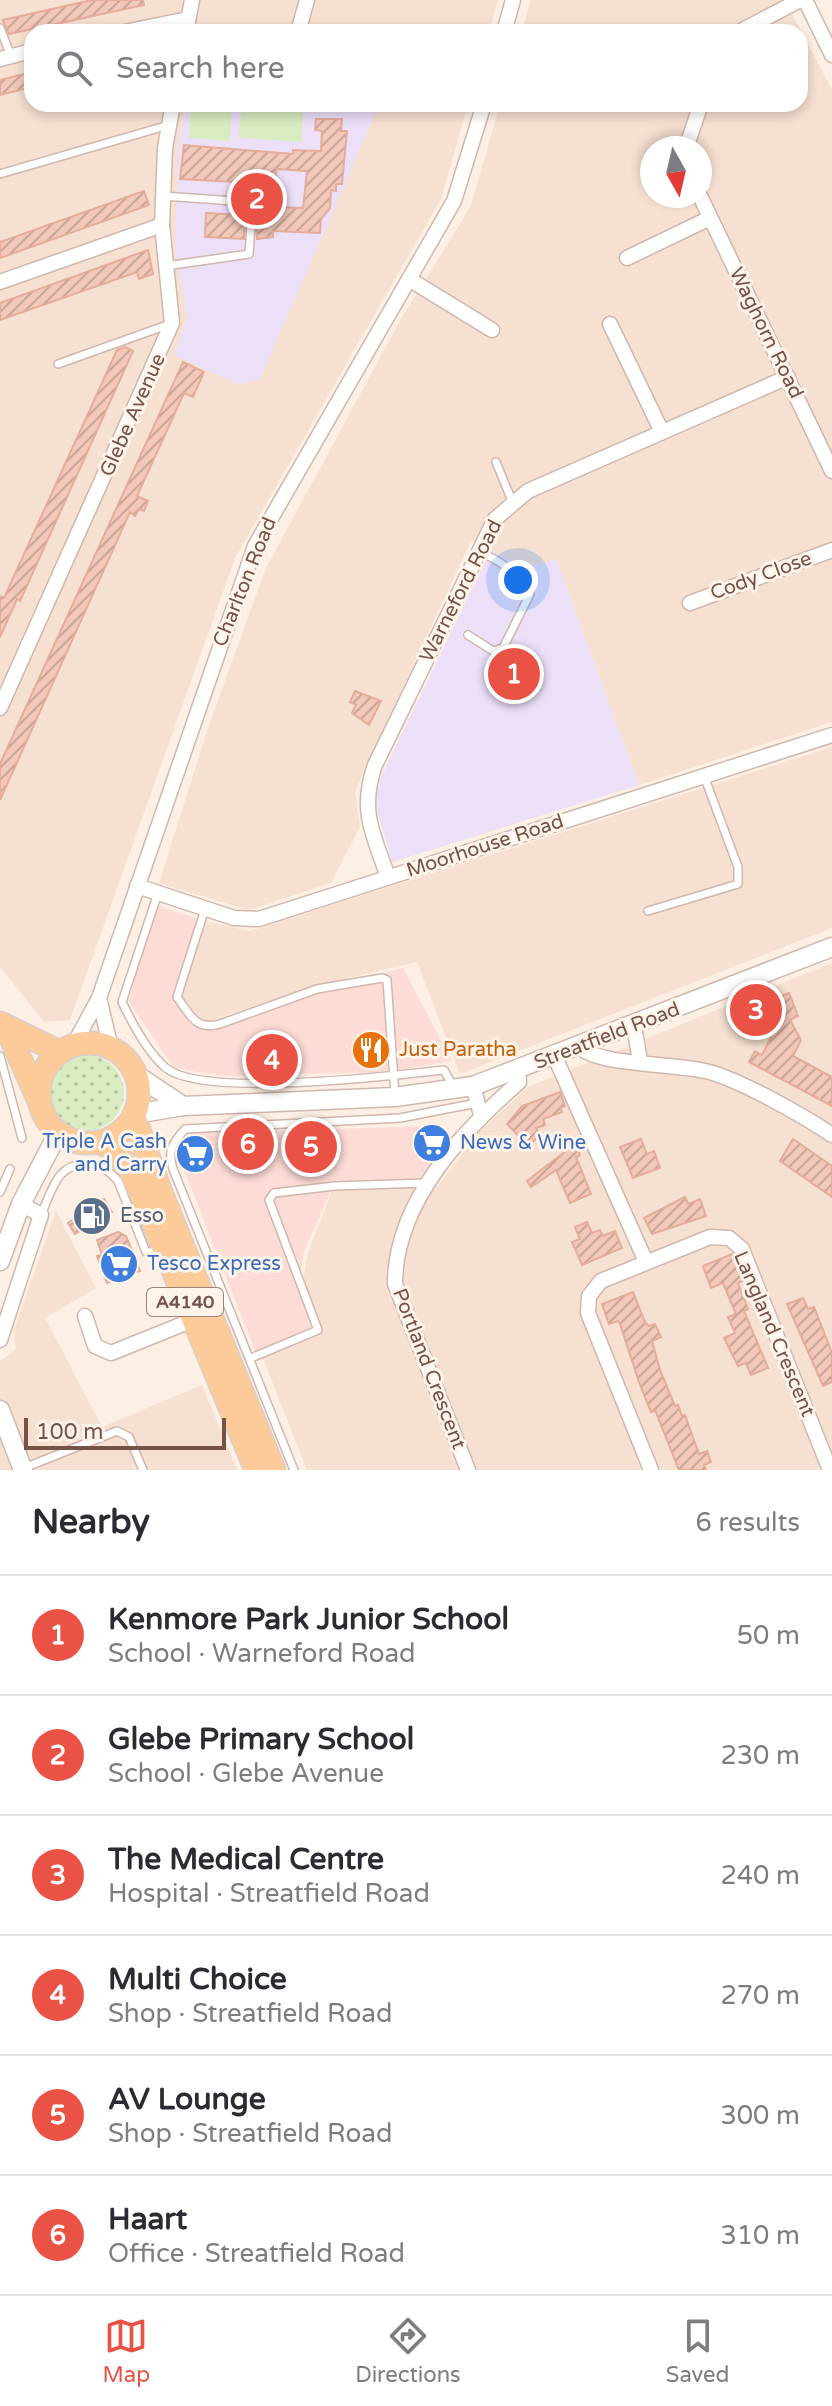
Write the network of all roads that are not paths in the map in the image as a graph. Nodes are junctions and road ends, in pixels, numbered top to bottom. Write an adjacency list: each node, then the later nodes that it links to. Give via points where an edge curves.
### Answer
1 (192, 0): 5 (street)
2 (307, 0): 6 (street)
3 (513, 0): 7 (street)
4 (803, 0): 8 (street); 10 (street)
5 (187, 24)
6 (300, 24)
7 (506, 24)
8 (755, 24)
9 (0, 28): 11 (lane)
10 (832, 55)
11 (6, 57)
12 (171, 112): 15 (street)
13 (482, 112): 24 (street, Charlton Road, via 454,201)
14 (698, 112): 16 (street)
15 (169, 125): 17 (lane); 18 (street)
16 (690, 136)
17 (0, 174)
18 (163, 196): 21 (street); 23 (lane, via 248,202 252,210 249,254)
19 (705, 208): 20 (street, Waghorn Road)
20 (710, 218): 22 (street); 30 (street, Waghorn Road)
21 (162, 225): 23 (street); 25 (street)
22 (627, 258)
23 (166, 266): 26 (street)
24 (409, 279): 28 (street); 43 (street, Charlton Road, via 255,546)
25 (0, 282)
26 (172, 323): 29 (lane); 39 (street, Glebe Avenue)
27 (610, 324): 31 (street)
28 (492, 330)
29 (58, 364)
30 (788, 377): 31 (street, Warneford Road); 33 (street, Waghorn Road)
31 (662, 432): 34 (street, Warneford Road)
32 (496, 462): 34 (lane)
33 (832, 471)
34 (512, 501): 36 (street, Warneford Road, via 495,519)
35 (832, 550): 37 (street, Cody Close)
36 (478, 552): 38 (lane, via 490,555 530,594 498,651); 42 (street, Warneford Road, via 366,792 367,815)
37 (690, 603)
38 (468, 635)
39 (0, 708)
40 (832, 735): 41 (street, Moorhouse Road)
41 (704, 776): 42 (street, Moorhouse Road); 46 (lane, via 738,867 738,884)
42 (388, 877): 45 (street, Moorhouse Road, via 259,919)
43 (137, 886): 44 (street, Moorhouse Road); 48 (street, Charlton Road)
44 (158, 893): 45 (street, Moorhouse Road); 49 (lane)
45 (205, 909): 61 (lane, via 177,997 198,1025 220,1024 317,989 382,978 387,980)
46 (648, 911)
47 (832, 947): 52 (street, Streatfield Road)
48 (116, 949): 49 (lane); 50 (street, Charlton Road)
49 (137, 954): 62 (lane, via 122,1002 165,1067 196,1081)
50 (99, 998): 54 (street); 55 (street, Charlton Road)
51 (3, 1025): 55 (main road); 67 (main road)
52 (634, 1026): 53 (street, Streatfield Road); 58 (street)
53 (579, 1047): 57 (street, Streatfield Road); 58 (street, via 600,1059)
54 (111, 1048): 55 (main road, via 98,1044); 60 (main road)
55 (66, 1049): 67 (main road, via 42,1075)
56 (0, 1056): 73 (lane)
57 (555, 1057): 59 (street, Streatfield Road); 83 (street)
58 (640, 1061): 72 (street, via 708,1071 806,1117)
59 (518, 1071): 65 (street, Streatfield Road); 65 (street, Portland Crescent, via 519,1082)
60 (135, 1074): 68 (street); 69 (main road, via 139,1097)
61 (393, 1076): 62 (lane); 63 (lane, via 444,1070); 64 (lane)
62 (244, 1083): 66 (lane)
63 (455, 1090): 64 (street, Streatfield Road); 65 (street, Streatfield Road)
64 (395, 1097): 66 (street, Streatfield Road)
65 (477, 1101): 70 (lane, via 400,1118); 76 (street, Portland Crescent)
66 (247, 1103): 68 (street, Streatfield Road); 70 (lane)
67 (40, 1104): 71 (main road)
68 (183, 1106): 69 (street, Streatfield Road)
69 (134, 1115): 74 (main road, via 126,1127); 79 (main road, A4140)
70 (251, 1126): 79 (lane, via 185,1129 169,1155)
71 (58, 1133): 74 (main road, via 85,1144); 78 (street)
72 (832, 1135)
73 (22, 1138)
74 (102, 1142): 81 (main road, A4140, via 127,1164)
75 (10, 1169): 77 (lane)
76 (429, 1183): 87 (lane, via 274,1193 269,1200 318,1330); 95 (street, Portland Crescent, via 395,1261 395,1284)
77 (0, 1192): 78 (lane)
78 (21, 1204): 80 (street); 82 (street)
79 (177, 1206): 87 (lane); 89 (main road, A4140)
80 (41, 1215): 81 (lane, via 62,1170 72,1164 95,1165 118,1181 146,1252); 86 (street)
81 (164, 1251): 85 (main road, A4140)
82 (0, 1261)
83 (646, 1262): 96 (street, Langland Crescent, via 601,1281 589,1296 588,1313); 97 (street, Langland Crescent, via 710,1237 729,1238 742,1249)
84 (85, 1316): 85 (street, via 95,1346 111,1353)
85 (193, 1320): 89 (main road, A4140)
86 (0, 1340)
87 (251, 1358): 89 (lane)
88 (0, 1410): 90 (street)
89 (259, 1432): 92 (main road, A4140); 93 (main road, A4140); 94 (lane)
90 (23, 1469): 91 (lane, via 117,1431 129,1437)
91 (143, 1470)
92 (256, 1470)
93 (274, 1470)
94 (294, 1470)
95 (468, 1470)
96 (651, 1470)
97 (830, 1470)

